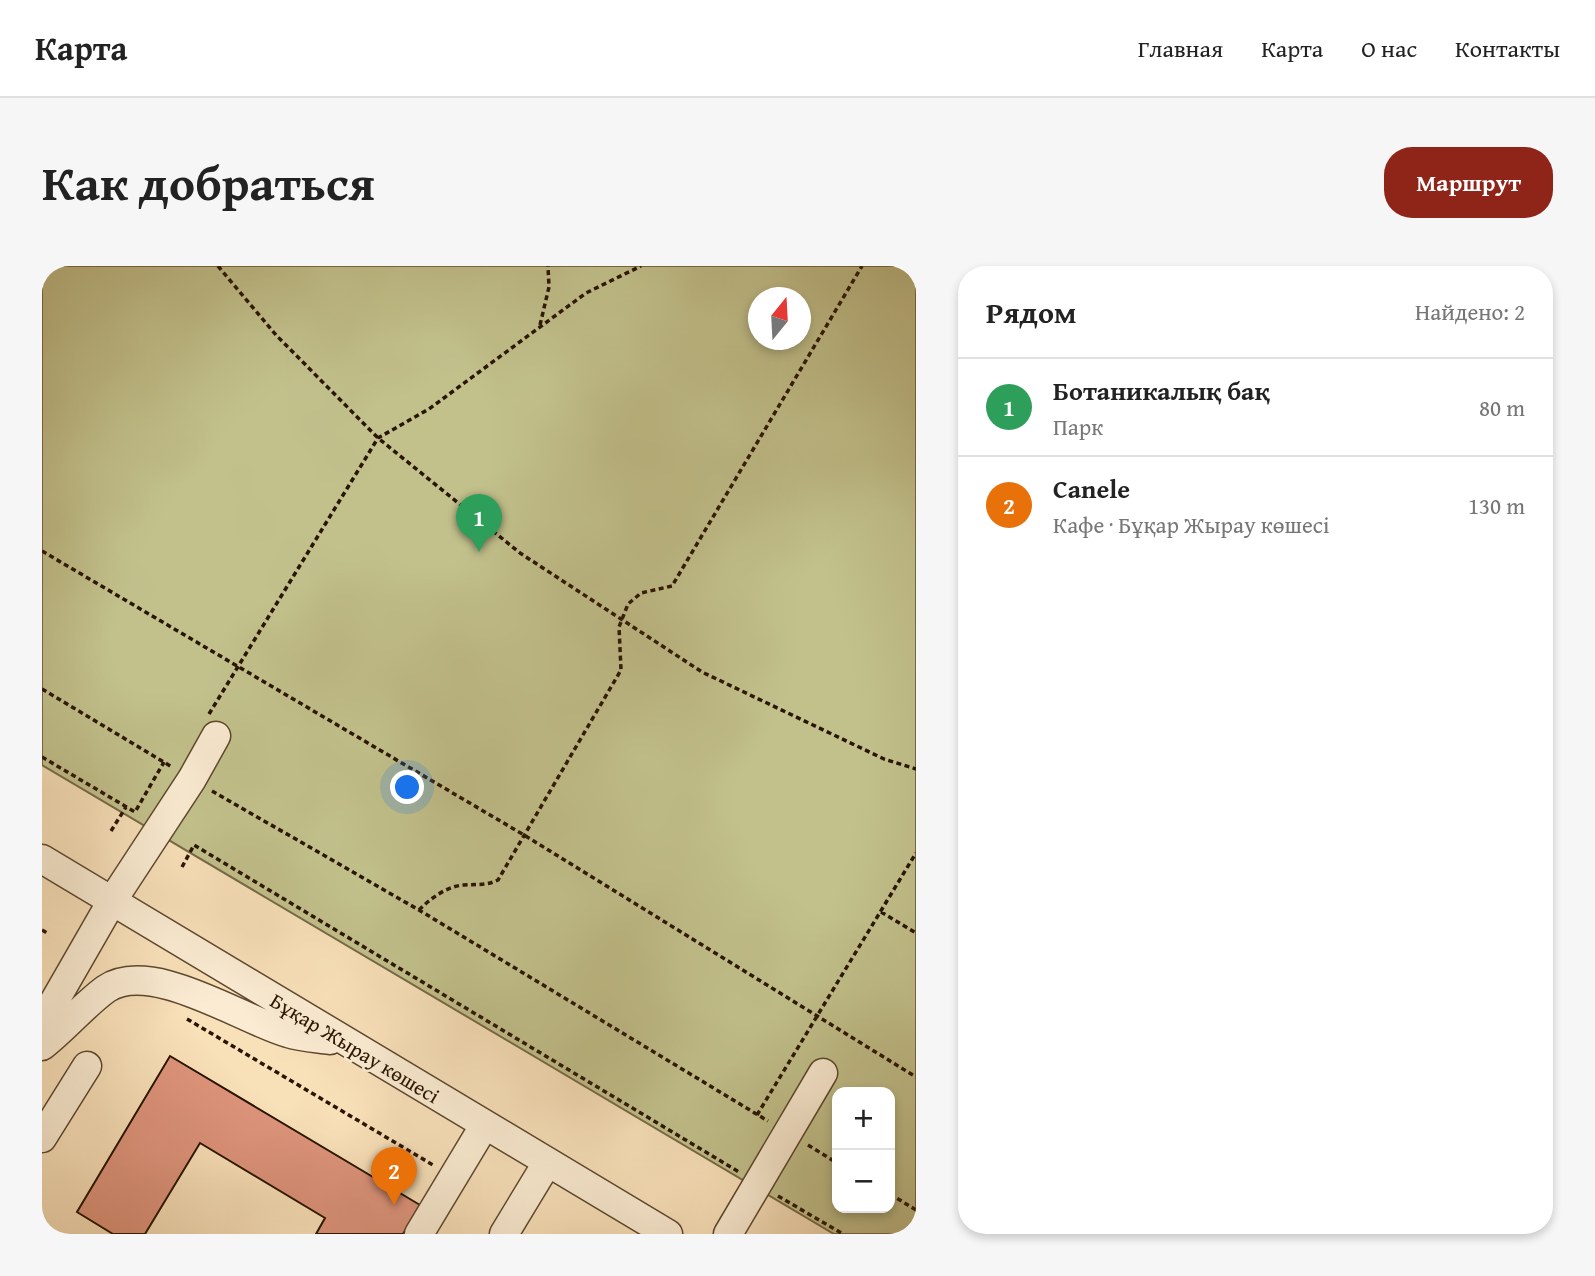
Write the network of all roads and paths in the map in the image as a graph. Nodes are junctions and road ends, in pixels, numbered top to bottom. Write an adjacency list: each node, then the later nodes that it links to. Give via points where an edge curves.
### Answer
1 (218, 266): 6 (path, via 276,335)
2 (548, 266): 5 (path)
3 (641, 266): 5 (path, via 586,293)
4 (862, 266): 8 (path, via 672,586 641,593 628,604)
5 (540, 327): 6 (path, via 429,408)
6 (378, 438): 8 (path, via 520,553); 9 (path)
7 (42, 551): 9 (path)
8 (620, 620): 14 (path, via 702,672 884,759); 18 (path, via 621,670)
9 (238, 667): 11 (path); 18 (path)
10 (42, 689): 13 (path)
11 (211, 727): 15 (street)
12 (42, 757): 16 (path)
13 (164, 762): 15 (path); 16 (path, via 135,812)
14 (916, 769)
15 (192, 779): 22 (street); 23 (path)
16 (126, 807): 17 (path)
17 (111, 831)
18 (524, 835): 23 (path, via 498,880 461,885 431,898); 29 (path)
19 (916, 853): 24 (path)
20 (42, 859): 22 (street, Бұқар Жырау көшесі)
21 (182, 867): 43 (path, via 194,845)
22 (112, 901): 30 (street); 31 (street, Бұқар Жырау көшесі)
23 (419, 910): 36 (path)
24 (881, 912): 26 (path); 29 (path)
25 (42, 930): 27 (path)
26 (916, 933)
27 (49, 934)
28 (185, 1017): 42 (path)
29 (818, 1018): 35 (path); 36 (path)
30 (42, 1023)
31 (347, 1043): 32 (street, via 287,1033 164,984 127,982 107,988); 37 (street, Бұқар Жырау көшесі)
32 (42, 1046)
33 (87, 1066): 39 (street)
34 (823, 1073): 38 (street)
35 (916, 1077)
36 (757, 1115): 38 (path)
37 (484, 1126): 41 (street, Бұқар Жырау көшесі); 42 (street)
38 (786, 1132): 40 (path); 43 (street)
39 (42, 1138)
40 (832, 1160)
41 (547, 1163): 47 (street); 48 (street, Бұқар Жырау көшесі)
42 (453, 1177): 46 (street)
43 (757, 1183): 49 (street); 50 (path)
44 (895, 1197): 45 (path)
45 (916, 1210)
46 (419, 1234)
47 (504, 1234)
48 (668, 1234)
49 (729, 1234)
50 (843, 1234)

